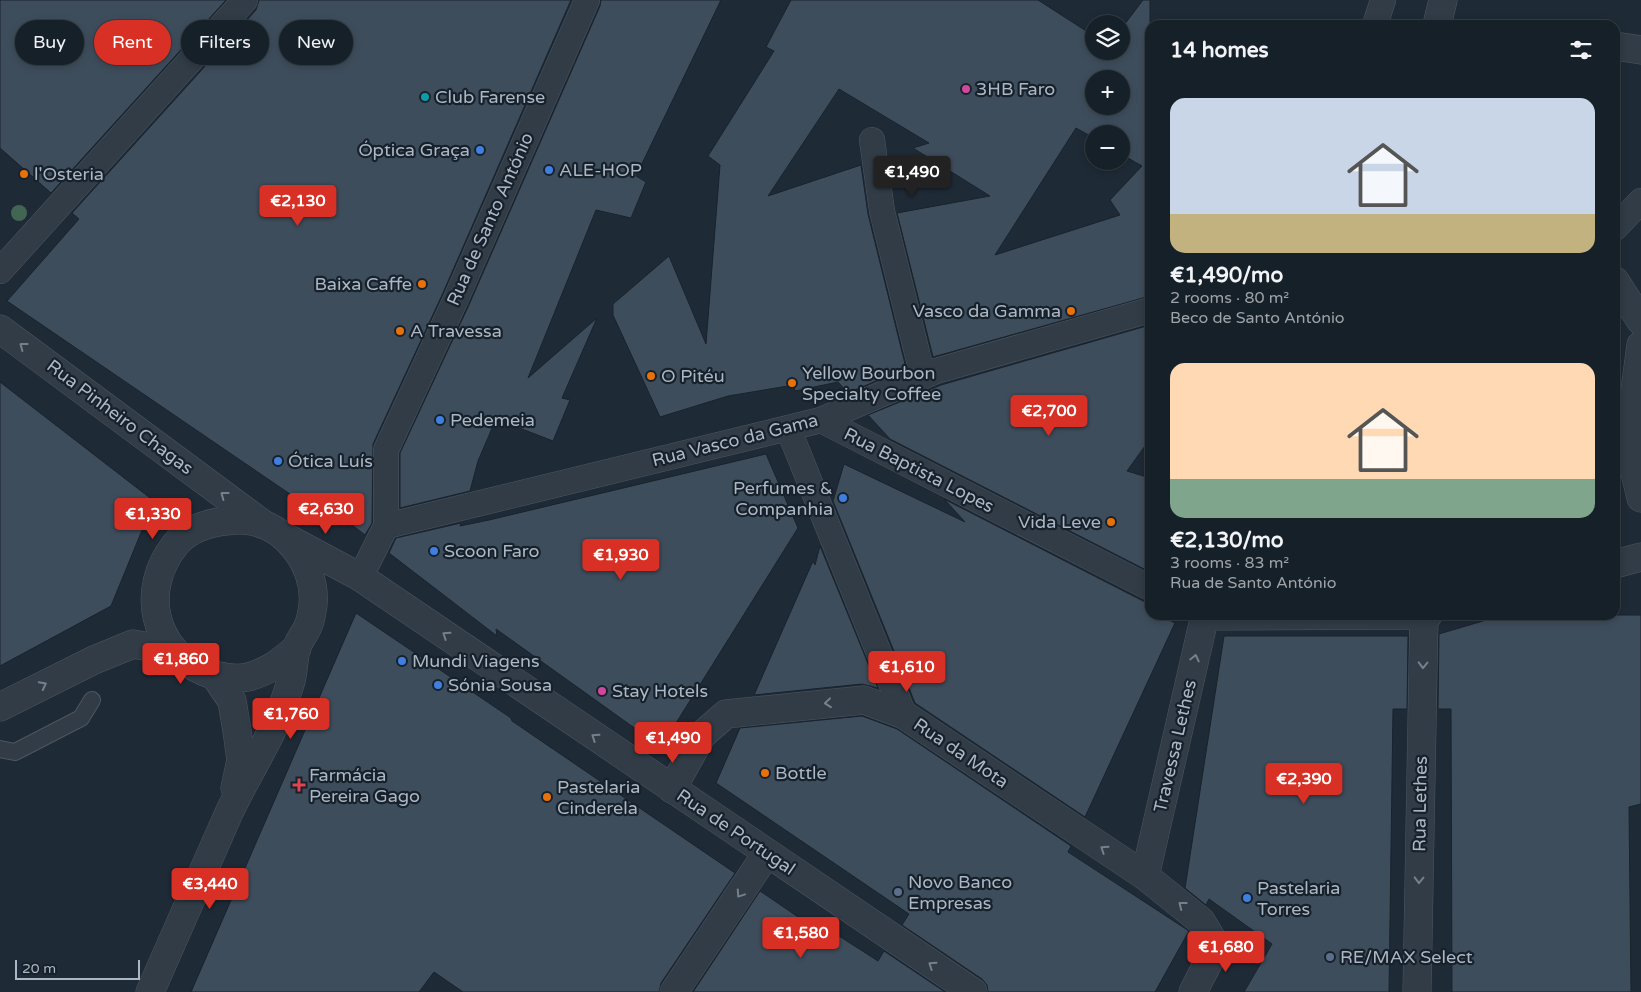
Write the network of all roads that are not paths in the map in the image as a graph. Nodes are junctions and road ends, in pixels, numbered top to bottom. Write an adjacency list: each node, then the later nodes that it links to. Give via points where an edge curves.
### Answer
1 (245, 0): 12 (street)
2 (587, 0): 22 (street, Rua de Santo António, via 386,450)
3 (1383, 0): 5 (street)
4 (1443, 0): 6 (street)
5 (1377, 20)
6 (1438, 20)
7 (1620, 47): 8 (street)
8 (1641, 50)
9 (872, 140): 18 (street, via 882,211)
10 (1641, 201): 11 (street)
11 (1620, 223)
12 (0, 271)
13 (1620, 289): 15 (street)
14 (1145, 311): 18 (street, Rua Vasco da Gama)
15 (1641, 321)
16 (0, 329): 23 (street, Rua Pinheiro Chagas, one-way to 16)
17 (1641, 344): 21 (street, via 1628,443)
18 (923, 377): 19 (street, Rua Vasco da Gama)
19 (821, 420): 20 (street, Rua Vasco da Gama); 27 (street, Rua Baptista Lopes)
20 (788, 428): 22 (street, Rua Vasco da Gama); 35 (street)
21 (1641, 498)
22 (386, 526): 26 (street)
23 (273, 530): 26 (street, Rua Pinheiro Chagas); 30 (street, via 299,552 310,576 313,603 310,624); 31 (street, via 244,520 217,521 193,530 176,544 161,566 154,597 159,626)
24 (1641, 557): 25 (street)
25 (1620, 563)
26 (358, 569): 37 (street, Rua de Portugal, one-way to 26)
27 (1145, 585)
28 (1203, 620): 40 (street, Travessa Lethes, one-way to 28)
29 (1426, 620): 45 (street, Rua Lethes, one-way to 45)
30 (296, 648): 32 (street, via 275,666 246,678); 38 (street, via 291,684 270,738)
31 (173, 651): 32 (street, via 192,666); 34 (street, one-way to 31, via 133,644)
32 (215, 676): 38 (street, via 232,701 241,760)
33 (92, 700): 36 (lane, via 81,718 15,752)
34 (0, 707)
35 (904, 714): 37 (street, Rua da Mota, one-way to 37, via 864,700 726,714 702,735); 40 (street, Rua da Mota, one-way to 35)
36 (0, 749)
37 (672, 789): 39 (street, Rua de Portugal)
38 (230, 812): 41 (street)
39 (767, 853): 42 (street, one-way to 42); 43 (street, Rua de Portugal, one-way to 39)
40 (1145, 876): 44 (street, Rua da Mota, one-way to 40, via 1211,957 1212,940 1202,921)
41 (150, 992)
42 (674, 992)
43 (973, 992)
44 (1192, 992)
45 (1416, 992)

